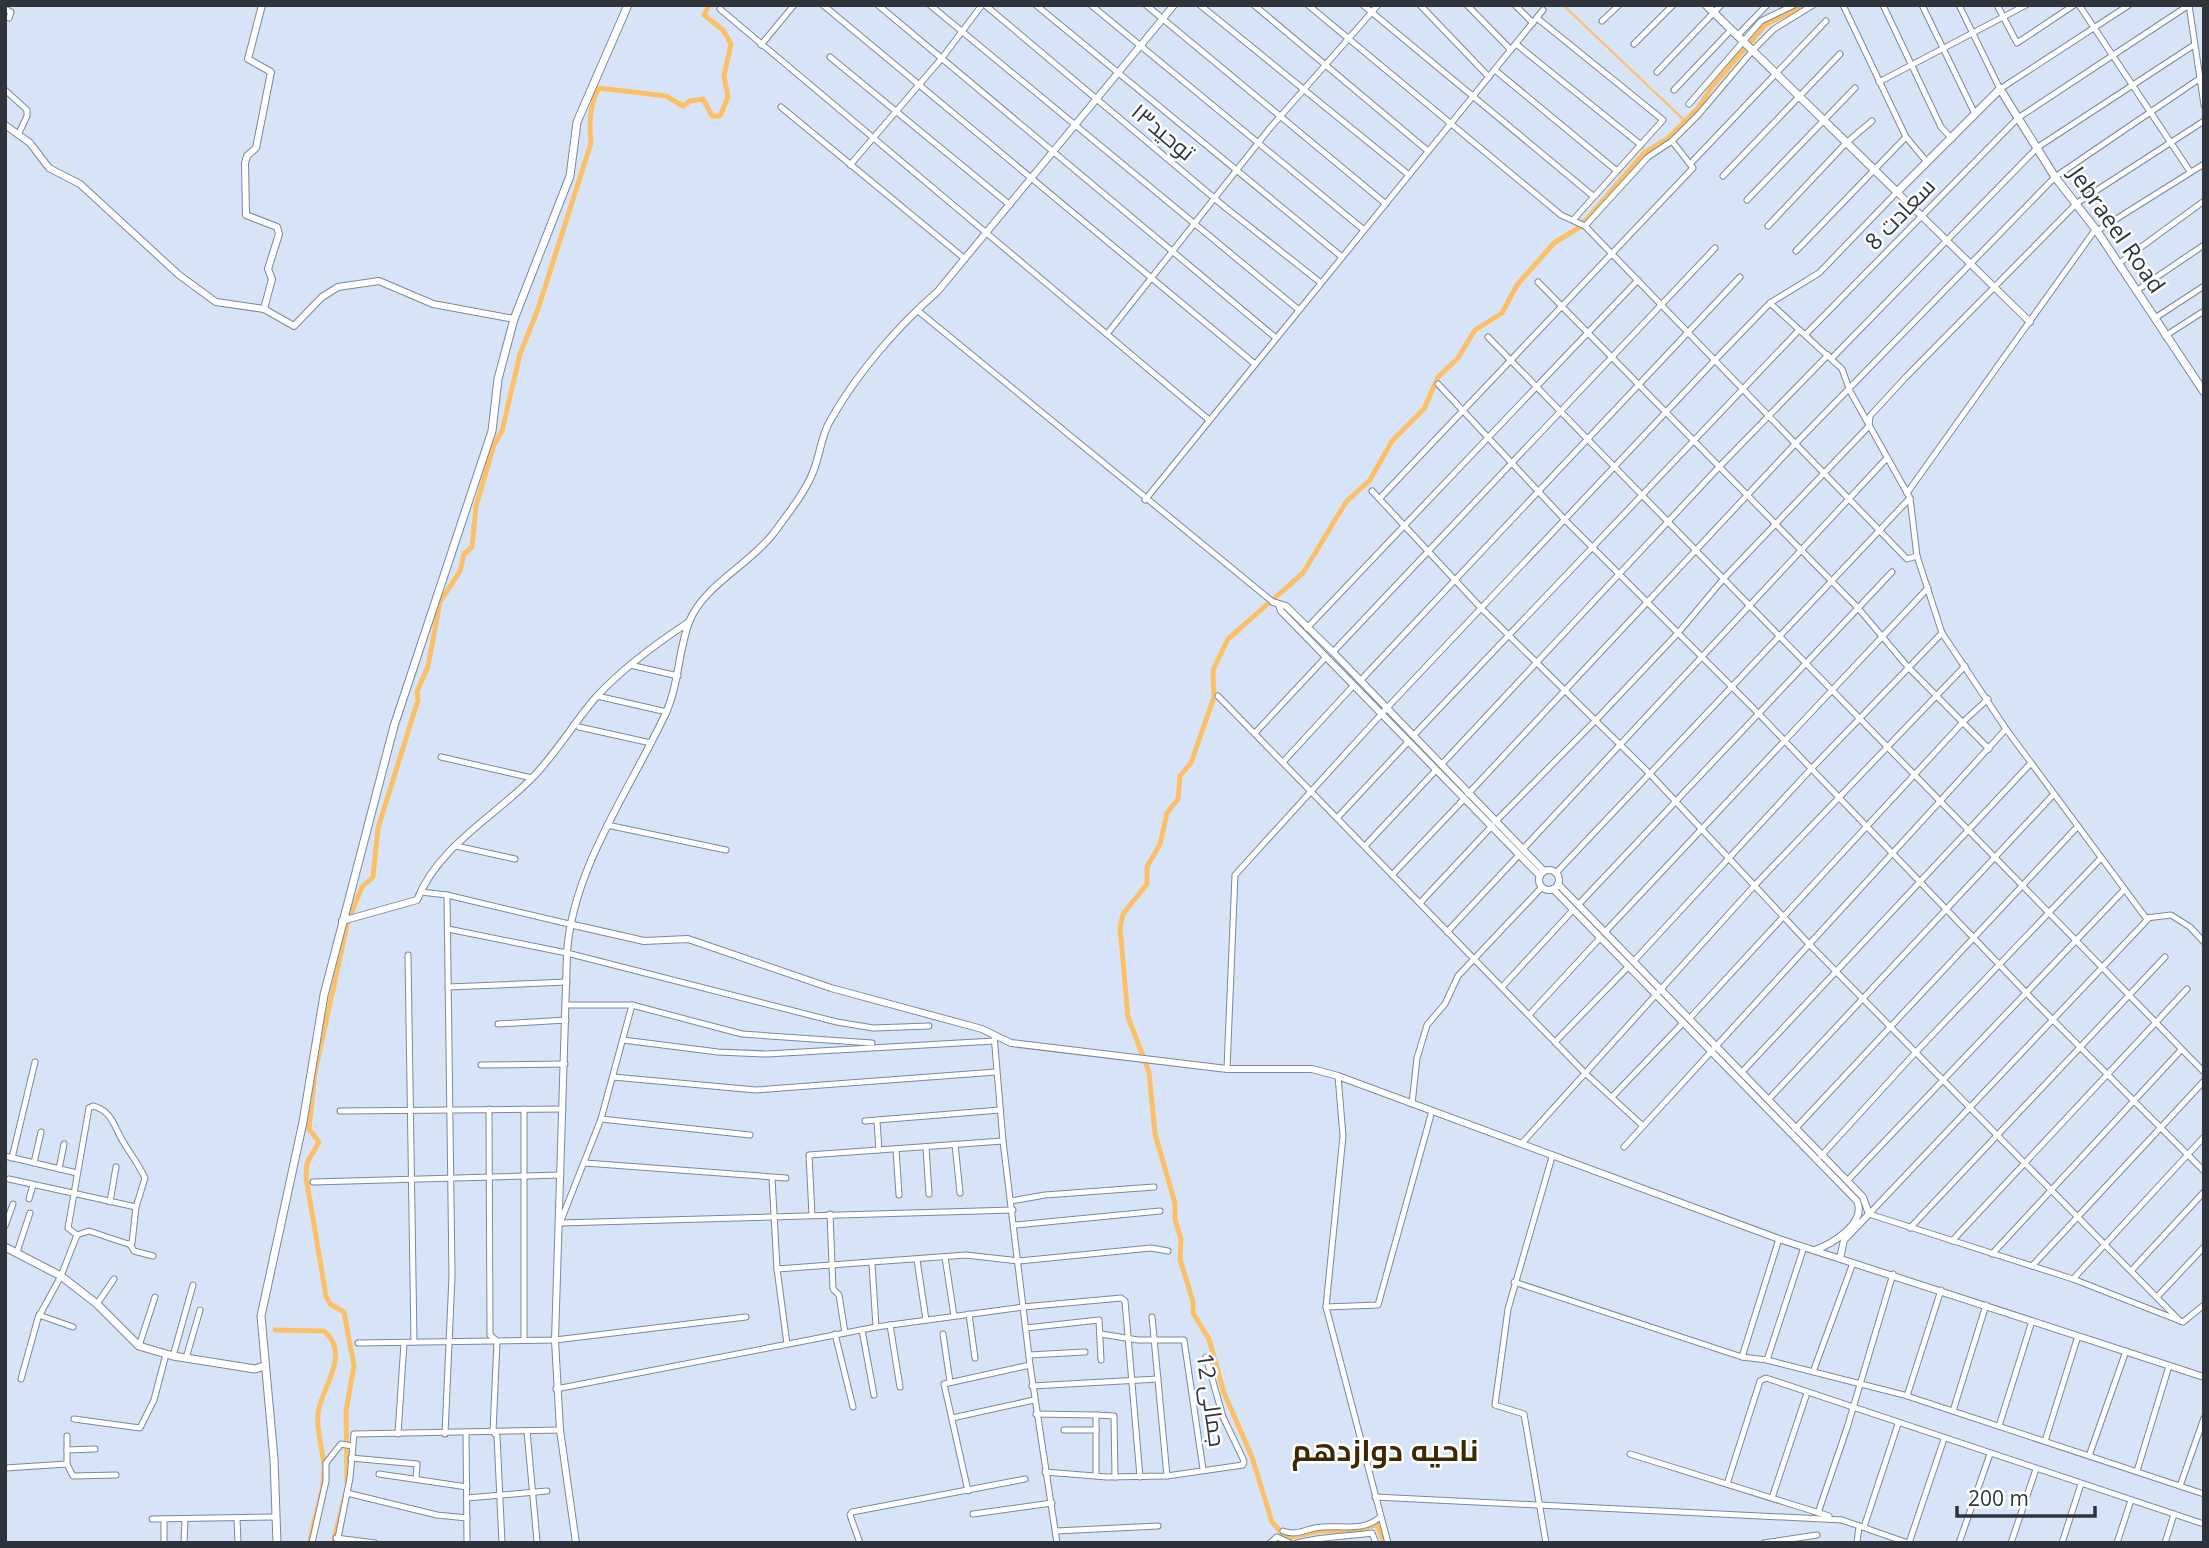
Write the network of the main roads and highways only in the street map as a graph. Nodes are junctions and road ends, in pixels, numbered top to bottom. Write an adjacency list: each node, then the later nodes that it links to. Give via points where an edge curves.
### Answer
1 (628, 5): 5 (main road, via 577,122 570,176 514,318 498,379 492,431 394,726 324,995 303,1122 261,1317)
2 (1706, 5): 3 (main road, Jebraeel Road, via 1897,192 2000,89)
3 (2204, 392)
4 (5, 1247): 5 (main road, via 61,1276 139,1346 186,1358)
5 (264, 1366): 6 (main road)
6 (277, 1543)

